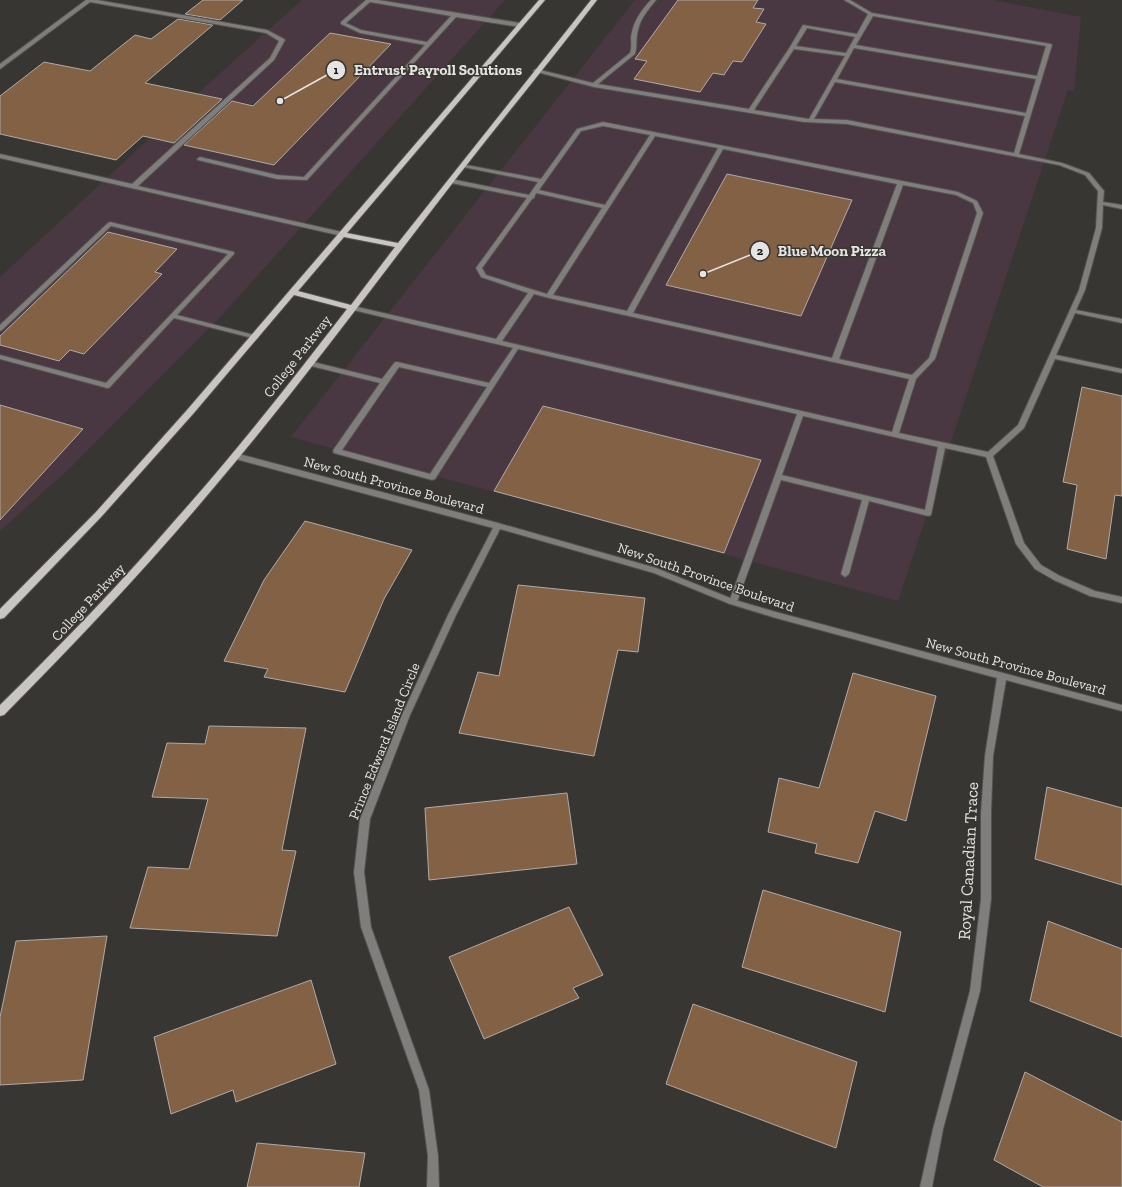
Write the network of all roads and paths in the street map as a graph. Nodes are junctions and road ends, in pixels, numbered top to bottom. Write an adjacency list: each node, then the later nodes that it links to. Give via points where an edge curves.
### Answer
1 (369, 0): 7 (street); 10 (street, via 343,23 360,31)
2 (542, 0): 8 (main road)
3 (594, 0): 15 (main road, College Parkway)
4 (654, 0): 18 (street, via 638,18 634,37 635,49 632,54)
5 (846, 0): 6 (street)
6 (871, 14): 9 (street); 16 (street, via 1049,45)
7 (455, 15): 8 (street); 10 (street)
8 (520, 25): 36 (main road)
9 (859, 36): 11 (street); 12 (street, via 805,26)
10 (429, 44): 26 (street, via 305,179 277,177)
11 (853, 46): 13 (street); 16 (street)
12 (793, 48): 13 (street); 19 (street)
13 (848, 56): 17 (street)
14 (0, 67): 31 (street, via 89,0 267,32 282,40 272,59)
15 (536, 71): 18 (street); 27 (main road, College Parkway)
16 (1039, 78): 20 (street)
17 (834, 80): 20 (street); 21 (street)
18 (594, 85): 19 (street)
19 (751, 111): 21 (street)
20 (1028, 115): 24 (street)
21 (811, 120): 24 (street, via 847,122)
22 (653, 134): 23 (street); 29 (street, via 602,124 579,130); 34 (street)
23 (722, 147): 30 (street); 43 (street)
24 (1016, 155): 33 (street, via 1060,164 1087,174 1101,190)
25 (0, 156): 31 (street)
26 (200, 159)
27 (464, 165): 28 (main road, College Parkway); 29 (street)
28 (451, 181): 32 (street); 37 (main road, College Parkway)
29 (542, 181): 32 (street)
30 (901, 182): 52 (street); 55 (street, via 958,194 974,202 980,213 932,359)
31 (134, 186): 36 (street)
32 (534, 194): 34 (street); 39 (street, via 479,268 483,276)
33 (1100, 203): 35 (street); 42 (street, via 1098,228 1082,290)
34 (606, 207): 40 (street)
35 (1122, 207)
36 (342, 234): 37 (main road); 38 (main road)
37 (400, 246): 41 (main road, College Parkway)
38 (293, 292): 41 (main road); 47 (main road)
39 (532, 292): 40 (street); 48 (street)
40 (549, 296): 43 (street)
41 (353, 308): 48 (street); 53 (main road, College Parkway)
42 (1073, 311): 45 (street); 50 (street)
43 (629, 314): 52 (street)
44 (173, 316): 46 (street, via 232,253 110,224); 47 (street); 51 (street, via 107,386)
45 (1122, 321)
46 (0, 329)
47 (256, 337): 69 (main road, via 99,514)
48 (498, 342): 49 (street)
49 (517, 346): 57 (street); 58 (street)
50 (1052, 356): 54 (street); 61 (street, via 1022,426)
51 (0, 357)
52 (834, 360): 55 (street)
53 (309, 363): 56 (street); 62 (main road, College Parkway)
54 (1122, 371)
55 (913, 378): 59 (street)
56 (384, 382): 57 (street, via 398,364); 57 (street, via 337,451 432,477)
57 (491, 386)
58 (801, 413): 59 (street); 63 (street)
59 (895, 435): 60 (street)
60 (942, 445): 61 (street); 64 (street, via 928,513)
61 (989, 455): 67 (street, via 1020,544 1038,567 1093,594)
62 (235, 456): 65 (street, New South Province Boulevard); 72 (main road, College Parkway, via 120,590)
63 (778, 477): 64 (street); 68 (street)
64 (866, 498): 66 (street)
65 (498, 526): 68 (street, New South Province Boulevard, via 656,571); 73 (street, Prince Edward Island Circle, via 452,614 404,722 365,820 358,872 366,927 424,1090 434,1156)
66 (845, 574)
67 (1122, 600)
68 (733, 602): 70 (street, New South Province Boulevard)
69 (0, 615)
70 (1002, 676): 71 (street, New South Province Boulevard); 74 (street, Royal Canadian Trace, via 989,756 986,899 975,992 938,1129)
71 (1122, 708)
72 (0, 712)
73 (433, 1187)
74 (926, 1187)

